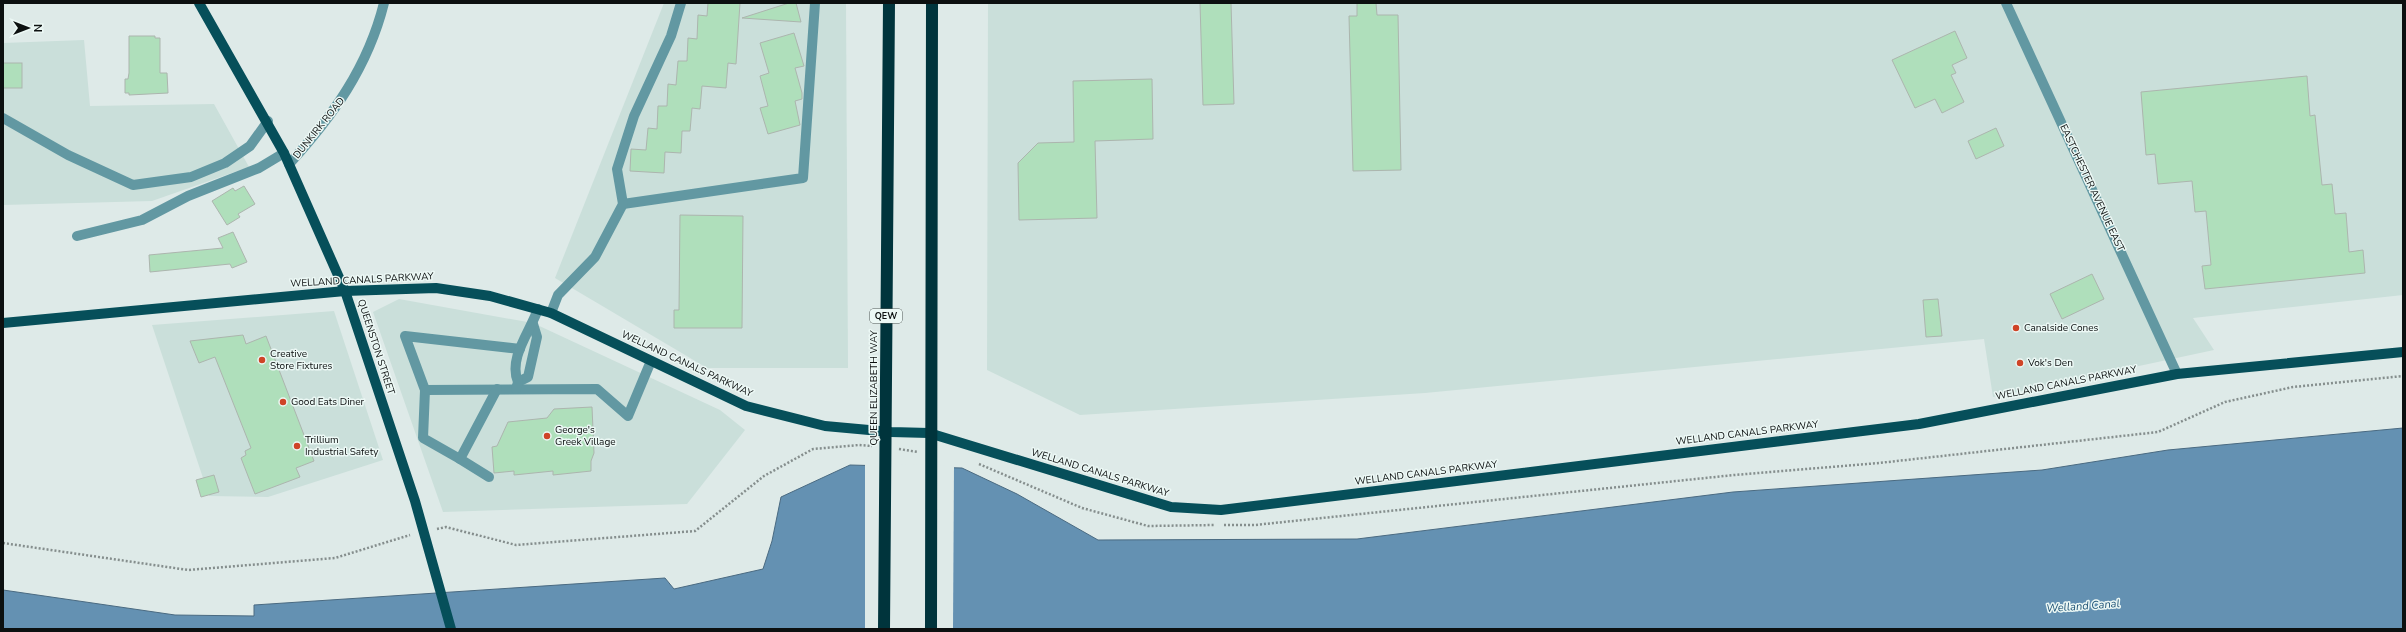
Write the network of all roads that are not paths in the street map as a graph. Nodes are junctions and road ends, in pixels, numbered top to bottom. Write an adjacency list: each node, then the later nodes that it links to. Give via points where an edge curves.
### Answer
1 (199, 3): 9 (main road, QUEENSTON STREET)
2 (204, 3): 9 (main road)
3 (384, 3): 13 (street, DUNKIRK ROAD, via 374,38 356,78 336,110)
4 (681, 3): 14 (street, via 671,36 634,116 617,169)
5 (815, 3): 14 (street, via 803,178)
6 (890, 3): 31 (highway, QUEEN ELIZABETH WAY / QEW)
7 (932, 3): 32 (highway)
8 (2006, 3): 24 (street, EASTCHESTER AVENUE EAST)
9 (206, 14): 11 (main road, QUEENSTON STREET)
10 (3, 118): 11 (street, via 68,155 133,185 191,177 225,163 250,146)
11 (268, 122): 12 (main road, QUEENSTON STREET)
12 (284, 153): 13 (main road, QUEENSTON STREET); 15 (street, via 259,168 188,196 142,220)
13 (289, 164): 16 (main road, QUEENSTON STREET)
14 (623, 204): 18 (street, via 595,257 558,295)
15 (76, 236)
16 (345, 291): 17 (main road, WELLAND CANALS PARKWAY, via 436,288 490,296); 19 (main road, WELLAND CANALS PARKWAY); 30 (main road, QUEENSTON STREET, via 415,501)
17 (538, 309): 18 (main road, WELLAND CANALS PARKWAY); 20 (street)
18 (551, 313): 23 (main road, WELLAND CANALS PARKWAY)
19 (3, 323)
20 (532, 324): 21 (street, via 525,333); 25 (street, via 537,337 528,377)
21 (520, 349): 25 (street, via 514,373); 27 (street, via 405,336)
22 (2403, 352): 24 (main road, WELLAND CANALS PARKWAY)
23 (651, 361): 24 (main road, WELLAND CANALS PARKWAY, via 746,406 825,426 929,433 1171,507 1222,510 1919,424); 25 (street, via 628,416 596,389)
24 (2178, 374)
25 (517, 386): 26 (street)
26 (497, 389): 27 (street); 28 (street)
27 (425, 390): 28 (street, via 423,438)
28 (460, 459): 29 (street)
29 (488, 476)
30 (451, 629)
31 (884, 629)
32 (931, 629)

